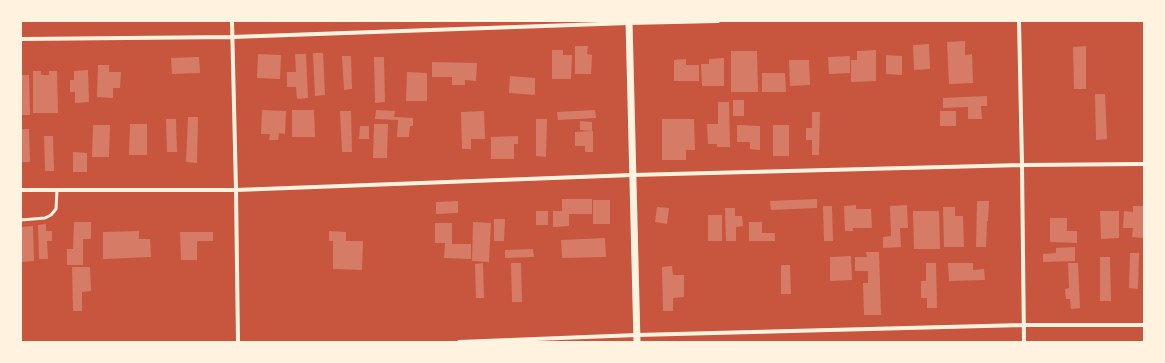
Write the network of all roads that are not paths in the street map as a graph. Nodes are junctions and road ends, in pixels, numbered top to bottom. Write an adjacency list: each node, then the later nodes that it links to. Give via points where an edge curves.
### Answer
1 (232, 21): 5 (street)
2 (718, 21): 4 (street)
3 (1019, 21): 8 (street)
4 (629, 22): 5 (street); 9 (street)
5 (232, 37): 6 (street); 12 (street)
6 (21, 39)
7 (1144, 164): 8 (street)
8 (1022, 165): 9 (street); 14 (street)
9 (632, 175): 12 (street); 16 (street)
10 (21, 190): 11 (street)
11 (56, 190): 12 (street); 13 (lane, via 56,209 51,216)
12 (236, 190): 17 (street)
13 (21, 220)
14 (1023, 325): 15 (street); 16 (street); 19 (street)
15 (1144, 325)
16 (637, 339): 18 (street)
17 (238, 342)
18 (459, 342)
19 (1024, 342)

